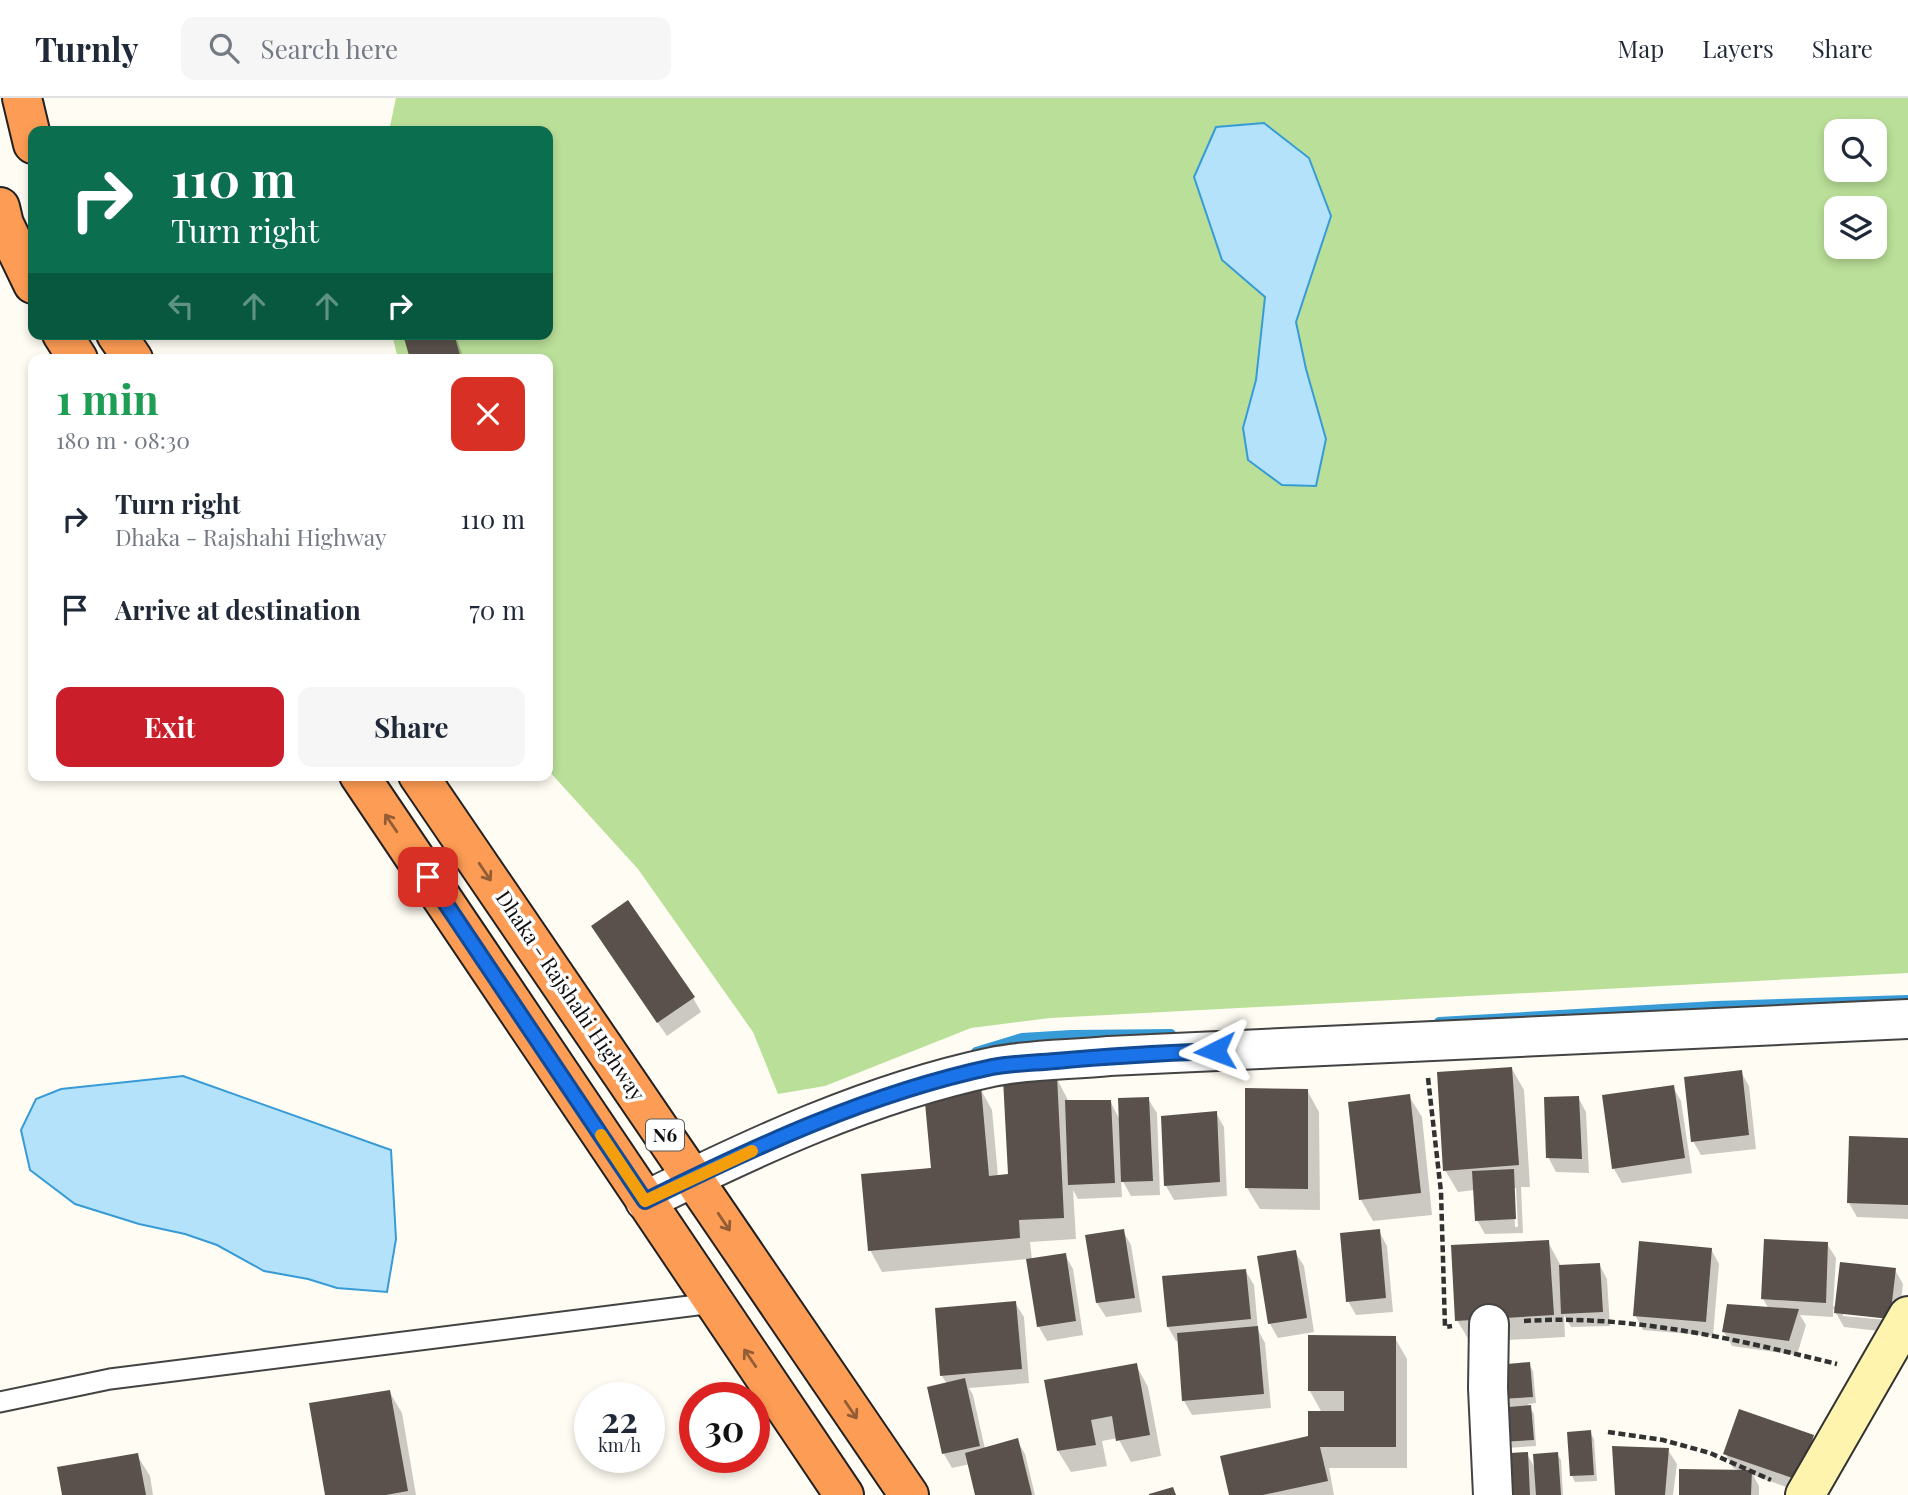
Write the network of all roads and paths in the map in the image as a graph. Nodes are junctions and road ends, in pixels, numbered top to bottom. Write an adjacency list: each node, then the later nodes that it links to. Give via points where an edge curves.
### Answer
1 (22, 98): 2 (highway)
2 (29, 126)
3 (0, 207): 4 (highway)
4 (28, 274)
5 (363, 781): 10 (highway, N6, one-way to 5)
6 (422, 781): 9 (highway, Dhaka - Rajshahi Highway / N6, one-way to 9)
7 (1908, 1020): 8 (street)
8 (1424, 1042): 9 (street, via 1109,1056 995,1067 860,1105); 13 (path, via 1441,1192 1445,1327)
9 (694, 1177): 10 (street); 19 (highway, Dhaka - Rajshahi Highway / N6, one-way to 19)
10 (645, 1201): 11 (highway, N6)
11 (713, 1303): 15 (lane, via 110,1379); 18 (highway, N6, one-way to 11)
12 (1908, 1316): 14 (street)
13 (1489, 1324): 14 (path, via 1631,1324 1723,1336); 20 (street)
14 (1874, 1373): 17 (street)
15 (0, 1402)
16 (1608, 1432): 17 (path, via 1710,1453)
17 (1793, 1490)
18 (844, 1495)
19 (909, 1495)
20 (1493, 1495)

